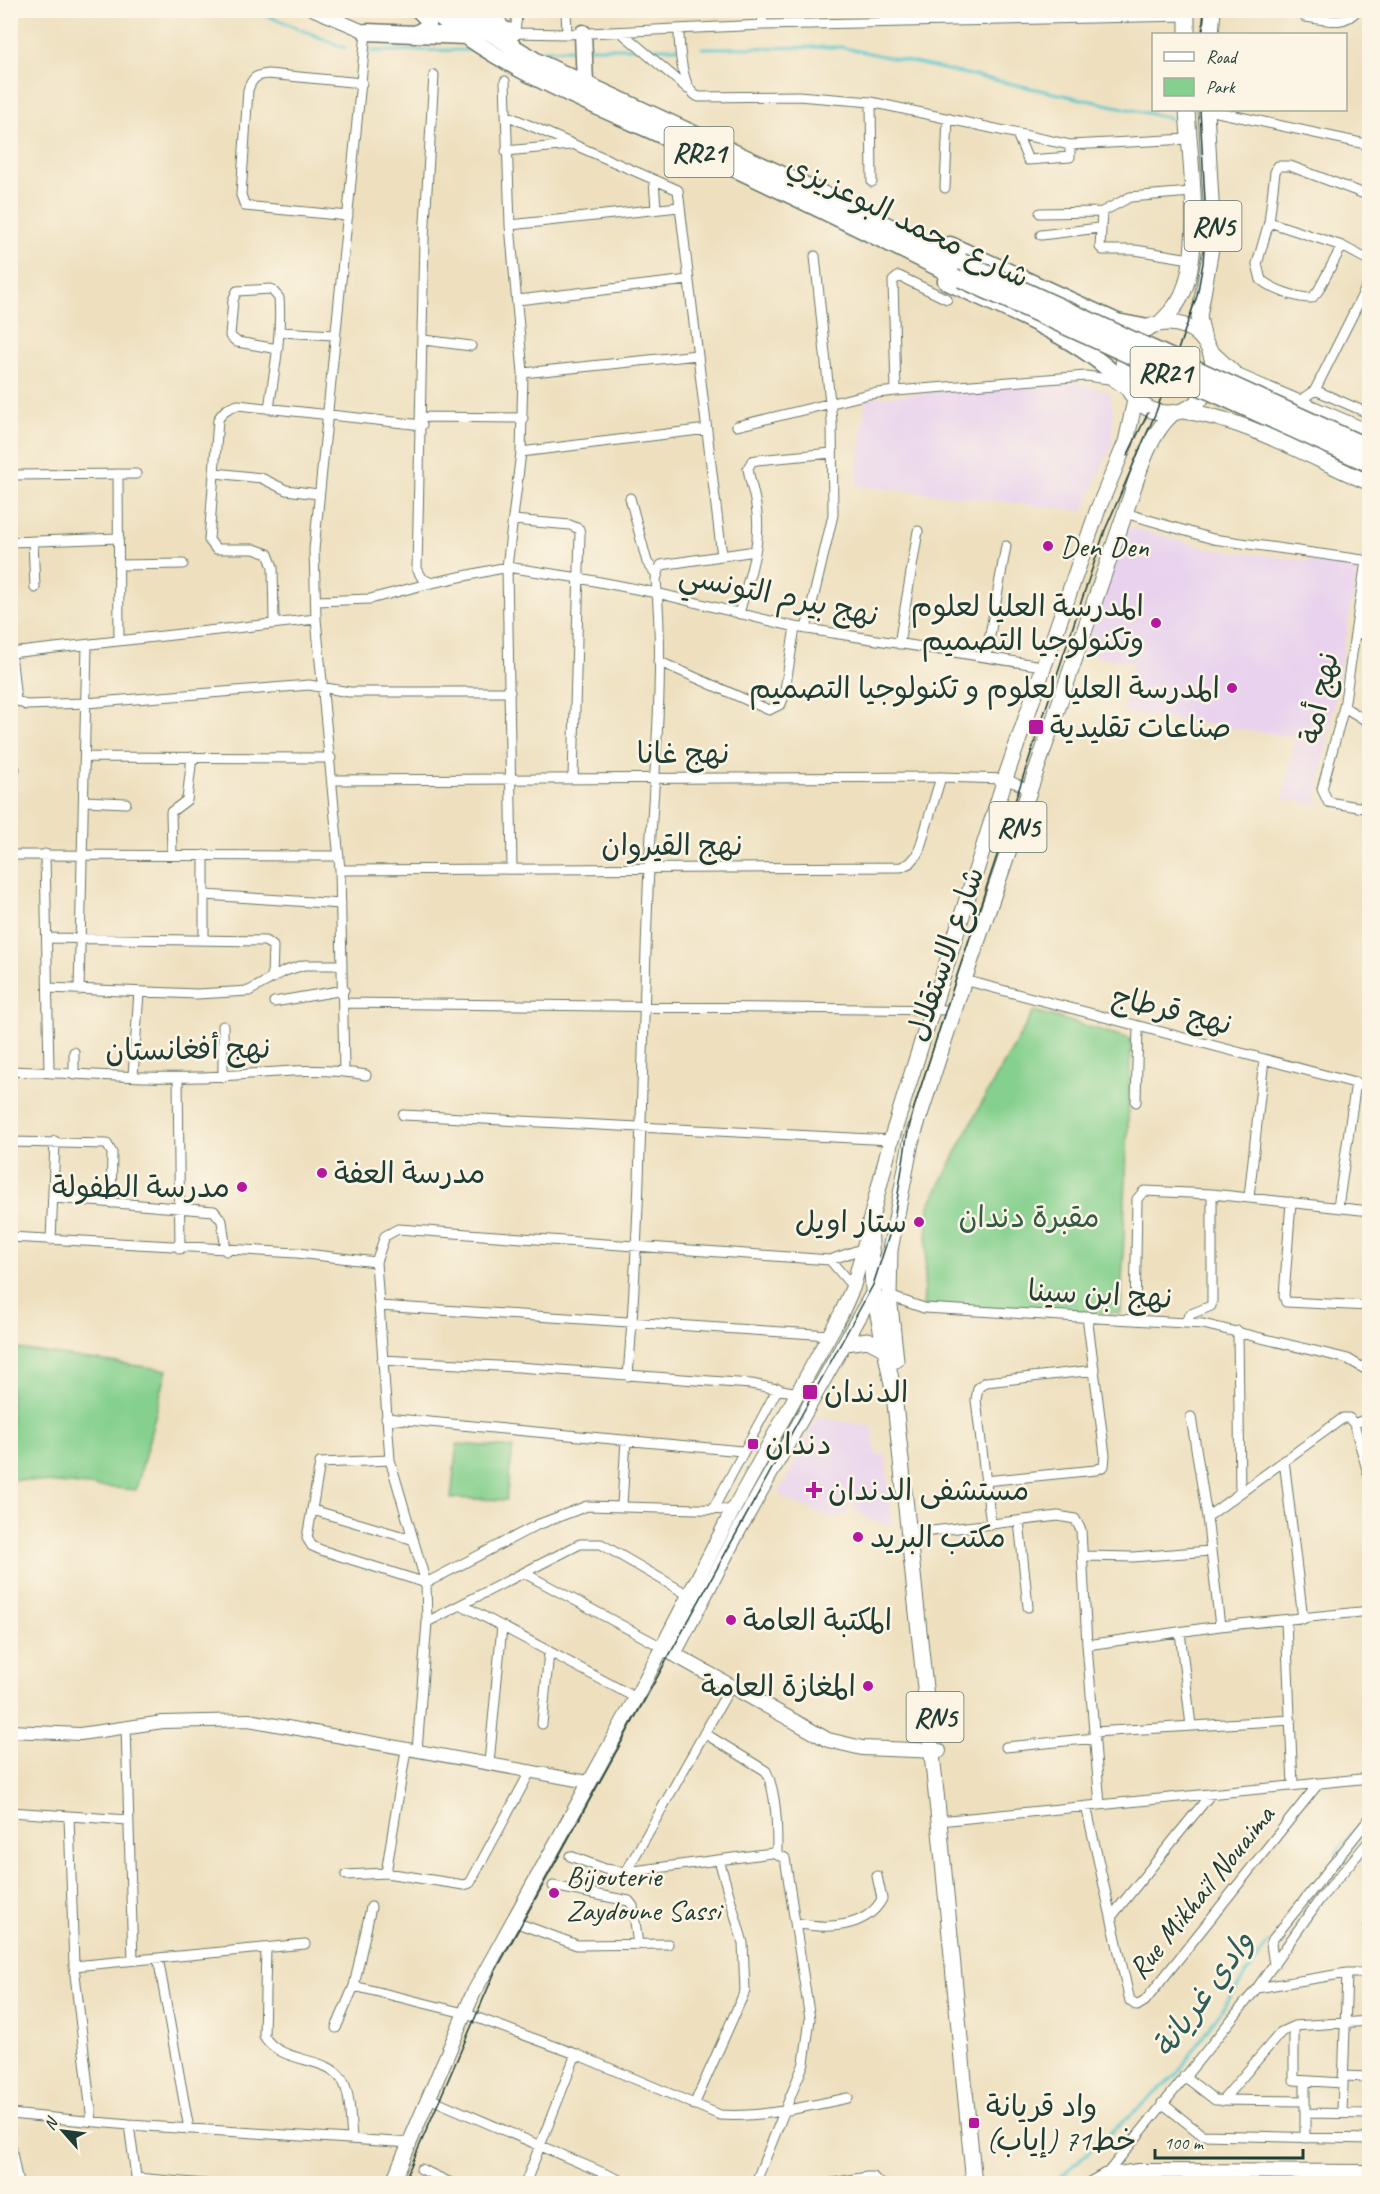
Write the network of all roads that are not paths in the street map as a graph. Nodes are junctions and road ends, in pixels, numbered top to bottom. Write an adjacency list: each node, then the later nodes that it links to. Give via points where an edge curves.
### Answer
1 (314, 10): 16 (street)
2 (419, 10): 22 (highway, via 428,19 428,27)
3 (432, 10): 23 (highway, شارع محمد البوعزيزي / RR21)
4 (453, 10): 27 (highway, شارع محمد البوعزيزي / RR21, via 538,62)
5 (460, 10): 17 (highway)
6 (482, 10): 17 (street)
7 (518, 10): 17 (street)
8 (566, 10): 19 (street)
9 (762, 10): 14 (street)
10 (1213, 10): 21 (main road)
11 (1357, 10): 13 (street, via 1348,20)
12 (1187, 13): 14 (street); 20 (main road)
13 (1305, 17)
14 (763, 25): 15 (street)
15 (679, 29): 18 (street); 28 (street, via 683,71)
16 (366, 32): 22 (highway); 26 (street)
17 (516, 32): 19 (street)
18 (621, 32): 19 (street); 28 (street)
19 (575, 33): 27 (highway)
20 (1187, 33)
21 (1211, 33)
22 (414, 35): 23 (highway)
23 (466, 36): 44 (highway, شارع محمد البوعزيزي / RR21, via 537,77)
24 (434, 75): 68 (street, via 424,239)
25 (505, 81): 33 (street)
26 (362, 83): 51 (street); 51 (street, via 268,74 251,80 248,90 241,195 245,206)
27 (585, 84): 44 (highway, شارع محمد البوعزيزي / RR21)
28 (692, 93): 29 (street, via 703,98 798,96)
29 (871, 102): 34 (street); 42 (street)
30 (1187, 111): 36 (main road, RN5)
31 (1207, 111): 69 (main road, RN5, via 1213,237 1199,317)
32 (1212, 111): 39 (street)
33 (506, 115): 37 (street); 40 (street)
34 (948, 118): 35 (street); 43 (street)
35 (1017, 134): 38 (street); 38 (street, via 1028,160 1070,157)
36 (1189, 139): 38 (street); 45 (main road, RN5)
37 (573, 145): 40 (street); 41 (street)
38 (1070, 145)
39 (1370, 145)
40 (506, 151): 53 (street)
41 (654, 180): 47 (street, via 678,190); 48 (street)
42 (872, 182)
43 (945, 188)
44 (797, 189): 60 (highway, شارع محمد البوعزيزي / RR21); 65 (highway, RR21, via 841,196 1118,322); 76 (highway, RR21, via 829,221 1089,354 1114,372)
45 (1191, 192): 49 (street, via 1130,197); 58 (main road, RN5)
46 (1370, 196): 52 (street, via 1283,164 1275,172)
47 (680, 207): 48 (street); 61 (street)
48 (656, 209): 53 (street)
49 (1102, 212): 50 (street); 54 (street)
50 (1040, 213)
51 (348, 216): 67 (street)
52 (1269, 222): 56 (street); 56 (street, via 1257,264 1261,280 1302,298 1312,298 1318,291)
53 (510, 225): 64 (street)
54 (1099, 228): 55 (street); 58 (street, via 1103,250 1143,250)
55 (1041, 235)
56 (1342, 246): 59 (street)
57 (815, 256): 78 (street)
58 (1190, 259): 65 (main road, RN5, via 1176,306)
59 (1370, 261)
60 (962, 271): 88 (highway, شارع محمد البوعزيزي / RR21, bridge); 91 (highway, شارع محمد البوعزيزي / RR21, bridge)
61 (688, 280): 64 (street); 72 (street)
62 (1370, 280): 74 (street)
63 (947, 299): 75 (street, via 899,276 892,281)
64 (518, 300): 73 (street)
65 (1153, 326): 69 (main road, via 1182,325); 76 (main road, RN5, via 1128,346 1124,359)
66 (279, 332): 67 (street); 71 (street); 71 (street, via 276,292 265,288 237,291 230,336 237,342)
67 (334, 335): 82 (street)
68 (424, 340): 70 (street); 84 (street)
69 (1207, 345): 77 (main road, RR21, via 1238,377); 80 (main road, RN5, via 1213,368 1210,386 1195,405)
70 (471, 346)
71 (278, 349): 79 (street)
72 (698, 355): 73 (street); 86 (street)
73 (523, 373): 83 (street)
74 (1315, 390): 77 (street); 81 (street)
75 (896, 391): 76 (street, via 1086,376 1109,379); 78 (street)
76 (1130, 393): 80 (main road, via 1149,410); 131 (main road, شارع الاستقلال / RN5, via 1126,442)
77 (1298, 402): 87 (main road, RR21)
78 (830, 404): 85 (street); 90 (street)
79 (269, 409): 82 (street); 92 (street, via 238,405 222,413 218,420)
80 (1178, 412): 96 (main road, RR21, via 1204,414 1237,425); 99 (main road, شارع الاستقلال / RN5, via 1161,423 1154,436)
81 (1370, 414)
82 (325, 415): 84 (street); 97 (street)
83 (523, 418): 84 (street); 89 (street)
84 (422, 421): 114 (street, via 417,569 422,578)
85 (737, 426)
86 (707, 429): 89 (street); 107 (street)
87 (1370, 433)
88 (1370, 448)
89 (521, 452): 100 (street)
90 (832, 453): 106 (street, via 757,460 750,464 757,513); 122 (street, via 833,515)
91 (1370, 464)
92 (216, 473): 97 (street, via 261,478 286,490); 120 (street, via 209,540 216,549 254,549 268,554 273,567)
93 (118, 474): 94 (street); 95 (street); 102 (street)
94 (136, 474)
95 (10, 475)
96 (1370, 483)
97 (318, 494): 117 (street)
98 (630, 498): 112 (street, via 647,562)
99 (1125, 513): 108 (street, via 1213,539); 146 (main road, شارع الاستقلال / RN5)
100 (513, 520): 111 (street); 113 (street, via 579,529)
101 (918, 531): 126 (street)
102 (119, 538): 103 (street); 110 (street)
103 (33, 541): 104 (street); 115 (street)
104 (10, 542)
105 (1006, 546): 129 (street)
106 (755, 551): 107 (street); 118 (street)
107 (722, 556): 112 (street, via 661,565)
108 (1368, 561): 123 (street, نهج أمة)
109 (183, 564): 110 (street)
110 (119, 566): 125 (street)
111 (507, 567): 113 (street, نهج بيرم التونسي); 114 (street, نهج بيرم التونسي); 133 (street)
112 (656, 574): 116 (street)
113 (579, 578): 116 (street, نهج بيرم التونسي); 140 (street)
114 (431, 582): 117 (street, نهج بيرم التونسي, via 370,599)
115 (35, 588)
116 (657, 593): 118 (street, نهج بيرم التونسي); 130 (street)
117 (316, 601): 119 (street)
118 (739, 614): 121 (street, نهج بيرم التونسي)
119 (316, 619): 120 (street); 132 (street)
120 (274, 623): 125 (street)
121 (795, 627): 122 (street, نهج بيرم التونسي); 130 (street, via 784,696 781,704 769,710)
122 (806, 629): 126 (street, نهج بيرم التونسي)
123 (1357, 631): 124 (street); 135 (street, نهج أمة)
124 (1370, 639)
125 (119, 641): 127 (street)
126 (899, 644): 129 (street, نهج بيرم التونسي)
127 (87, 645): 128 (street); 134 (street)
128 (11, 653): 134 (street, via 18,703)
129 (986, 657): 131 (street, نهج بيرم التونسي)
130 (658, 661): 141 (street)
131 (1042, 666): 143 (main road, شارع الاستقلال / RN5)
132 (323, 687): 133 (street, via 349,692); 134 (street, via 295,685); 139 (street)
133 (510, 692): 144 (street)
134 (86, 704): 137 (street)
135 (1344, 707): 136 (street); 149 (street, نهج أمة, via 1322,789 1324,797 1336,804)
136 (1370, 723)
137 (85, 757): 138 (street); 147 (street)
138 (192, 757): 139 (street); 152 (street, via 187,800 171,812)
139 (331, 758): 145 (street)
140 (573, 777): 141 (street, نهج غانا); 144 (street, نهج غانا)
141 (653, 777): 142 (street, نهج غانا); 157 (street)
142 (941, 777): 143 (street, نهج غانا); 157 (street, نهج القيروان, via 918,854 901,867)
143 (1005, 778): 146 (street, نهج غانا); 174 (main road, شارع الاستقلال / RN5)
144 (512, 779): 145 (street, نهج غانا); 156 (street)
145 (333, 780): 155 (street)
146 (1031, 790): 166 (main road, شارع الاستقلال / RN5)
147 (84, 801): 148 (street); 151 (street)
148 (126, 803)
149 (1370, 809)
150 (45, 854): 151 (street); 153 (street); 161 (street)
151 (82, 854): 152 (street); 162 (street)
152 (172, 854): 154 (street)
153 (10, 855)
154 (204, 855): 155 (street); 159 (street)
155 (339, 856): 158 (street)
156 (512, 868): 157 (street, نهج القيروان); 158 (street, نهج القيروان)
157 (649, 869): 173 (street)
158 (340, 870): 160 (street)
159 (205, 895): 160 (street); 163 (street)
160 (340, 904): 164 (street)
161 (47, 938): 162 (street); 167 (street)
162 (79, 939): 163 (street); 168 (street)
163 (204, 940): 165 (street, via 266,941 274,953)
164 (342, 965): 165 (street, via 304,965); 169 (street)
165 (272, 978): 170 (street, via 249,991)
166 (964, 980): 175 (main road, شارع الاستقلال / RN5); 177 (street, نهج قرطاج)
167 (48, 988): 168 (street); 182 (street)
168 (79, 990): 170 (street)
169 (344, 990): 171 (street); 172 (street)
170 (139, 992): 185 (street)
171 (274, 1002)
172 (345, 1003): 173 (street); 181 (street)
173 (644, 1008): 174 (street); 192 (street)
174 (933, 1008): 175 (street); 193 (main road, شارع الاستقلال / RN5)
175 (954, 1010): 210 (main road, شارع الاستقلال / RN5, via 911,1142)
176 (222, 1026): 186 (street)
177 (1138, 1026): 179 (street, نهج قرطاج); 190 (street)
178 (74, 1053): 183 (street)
179 (1264, 1059): 188 (street, نهج قرطاج); 197 (street)
180 (10, 1071): 182 (street, نهج أفغانستان)
181 (344, 1071): 184 (street, نهج أفغانستان); 186 (street, نهج أفغانستان, via 256,1072)
182 (48, 1072): 183 (street, نهج أفغانستان)
183 (74, 1075): 185 (street, نهج أفغانستان)
184 (366, 1075)
185 (133, 1076): 187 (street, نهج أفغانستان)
186 (223, 1077): 187 (street, نهج أفغانستان)
187 (178, 1078): 201 (street)
188 (1356, 1082): 189 (street, نهج قرطاج); 202 (street)
189 (1370, 1087)
190 (1136, 1102)
191 (402, 1115): 192 (street)
192 (641, 1128): 193 (street); 207 (street)
193 (891, 1140): 204 (main road, شارع الاستقلال / RN5)
194 (55, 1141): 195 (street); 198 (street); 200 (street, via 111,1147)
195 (10, 1142)
196 (1212, 1194): 197 (street); 220 (street, via 1140,1194); 221 (street, via 1212,1302)
197 (1249, 1197): 199 (street)
198 (54, 1198): 200 (street); 206 (street)
199 (1291, 1202): 202 (street); 218 (street, via 1286,1302)
200 (111, 1203): 201 (street)
201 (177, 1207): 209 (street); 211 (street, via 214,1210 220,1216)
202 (1338, 1207): 203 (street)
203 (1370, 1211)
204 (870, 1222): 208 (main road); 215 (main road, RN5)
205 (10, 1237): 206 (street)
206 (51, 1240): 209 (street)
207 (638, 1245): 212 (street); 213 (street, via 398,1229 385,1236); 222 (street)
208 (864, 1248): 212 (street); 214 (main road)
209 (180, 1249): 211 (street)
210 (890, 1250): 215 (main road); 216 (main road, RN5)
211 (226, 1251): 213 (street, via 297,1253)
212 (830, 1260): 214 (street)
213 (376, 1262): 217 (street)
214 (853, 1287): 224 (main road)
215 (873, 1291): 225 (main road); 226 (main road, RN5)
216 (888, 1296): 219 (street, نهج ابن سينا, via 924,1308); 251 (main road, RN5)
217 (379, 1306): 222 (street); 227 (street)
218 (1370, 1306)
219 (1087, 1316): 220 (street, نهج ابن سينا); 228 (street)
220 (1135, 1320): 221 (street, نهج ابن سينا)
221 (1185, 1322): 223 (street, نهج ابن سينا)
222 (633, 1324): 224 (street); 230 (street)
223 (1238, 1331): 229 (street, نهج ابن سينا, via 1348,1359); 243 (street)
224 (830, 1335): 232 (main road)
225 (846, 1343): 226 (main road, via 868,1340); 258 (main road, via 741,1526)
226 (885, 1349): 251 (main road, RN5)
227 (382, 1360): 230 (street); 234 (street)
228 (1095, 1370): 242 (street, via 981,1384 976,1400); 242 (street, via 1104,1466)
229 (1370, 1372)
230 (628, 1376): 231 (street)
231 (778, 1388): 232 (street); 238 (street)
232 (798, 1393): 247 (main road)
233 (1191, 1417): 248 (street)
234 (386, 1418): 237 (street); 239 (street)
235 (1370, 1418): 236 (street)
236 (1354, 1424): 240 (street, via 1343,1418); 241 (street)
237 (626, 1440): 238 (street); 244 (street)
238 (742, 1451): 246 (street)
239 (390, 1460): 245 (street, via 320,1463); 252 (street)
240 (1284, 1460): 243 (street); 262 (street)
241 (1370, 1480)
242 (985, 1481): 250 (street)
243 (1240, 1492): 248 (street)
244 (622, 1505): 246 (street); 256 (street, via 573,1509)
245 (313, 1509): 252 (street); 256 (street, via 307,1538 312,1546)
246 (713, 1509): 247 (street)
247 (733, 1510): 257 (main road)
248 (1207, 1517): 253 (street)
249 (1019, 1521): 250 (street); 254 (street, via 1058,1516 1076,1519); 260 (street)
250 (991, 1525): 251 (street)
251 (911, 1534): 282 (main road, RN5)
252 (411, 1539): 256 (street)
253 (1210, 1551): 254 (street); 266 (street)
254 (1084, 1556): 268 (street)
255 (526, 1574): 257 (street, via 580,1544 601,1544); 259 (street); 269 (street)
256 (426, 1583): 264 (street)
257 (689, 1595): 258 (street); 269 (main road)
258 (702, 1603): 269 (main road)
259 (462, 1605): 264 (street); 265 (street)
260 (1028, 1606)
261 (1370, 1611): 262 (street)
262 (1303, 1619): 263 (street)
263 (1286, 1621): 266 (street); 273 (street)
264 (428, 1622): 281 (street)
265 (501, 1626): 270 (street); 283 (street)
266 (1220, 1626): 267 (street)
267 (1180, 1632): 268 (street); 275 (street)
268 (1087, 1645): 279 (street)
269 (668, 1651): 271 (main road); 272 (main road)
270 (549, 1652): 272 (street); 274 (street)
271 (731, 1686): 278 (street); 282 (main road, via 843,1745)
272 (636, 1698): 286 (main road)
273 (1291, 1720): 275 (street); 288 (street)
274 (542, 1724)
275 (1191, 1726): 279 (street)
276 (126, 1727): 277 (street, via 80,1734); 281 (street, via 249,1720); 295 (street)
277 (10, 1731)
278 (704, 1733): 298 (street, via 766,1771); 301 (street)
279 (1094, 1735): 280 (street); 290 (street)
280 (1006, 1747)
281 (412, 1750): 283 (street); 302 (street)
282 (935, 1750): 296 (main road, RN5)
283 (489, 1763): 284 (street)
284 (531, 1770): 286 (street); 302 (street, via 470,1883)
285 (1370, 1778): 287 (street)
286 (588, 1782): 308 (main road)
287 (1319, 1783): 288 (street); 307 (street, Rue Mikhaïl Nouaima, via 1141,2005 1134,2006 1130,2001)
288 (1293, 1786): 289 (street)
289 (1210, 1795): 290 (street); 307 (street)
290 (1100, 1805): 291 (street)
291 (1086, 1806): 296 (street); 307 (street, Rue Mikhaïl Nouaima)
292 (10, 1812): 293 (street)
293 (69, 1816): 295 (street); 317 (street)
294 (1370, 1818): 316 (street, via 1273,1939)
295 (128, 1820): 315 (street)
296 (943, 1821): 366 (main road, RN5); 367 (main road, RN5)
297 (1370, 1840): 316 (street, via 1320,1899)
298 (777, 1853): 300 (street); 309 (street, via 786,1863)
299 (570, 1856): 301 (street)
300 (719, 1860): 301 (street); 337 (street, via 743,1943 745,1991)
301 (626, 1872)
302 (386, 1873): 303 (street)
303 (346, 1875)
304 (877, 1876): 309 (street, via 882,1899 871,1914 835,1926)
305 (553, 1886): 312 (street, via 629,1901)
306 (371, 1907): 320 (street)
307 (1112, 1916)
308 (512, 1921): 312 (street, via 577,1945); 322 (main road)
309 (796, 1923): 338 (street, via 810,2019 804,2063)
310 (305, 1944): 313 (street)
311 (668, 1944): 312 (street)
312 (638, 1945)
313 (266, 1948): 314 (street); 346 (street, via 264,2036 279,2051 338,2075 344,2083)
314 (158, 1958): 315 (street); 345 (street)
315 (133, 1960): 317 (street)
316 (1274, 1965): 321 (street)
317 (74, 1966): 343 (street)
318 (1347, 1973): 319 (street); 321 (street); 323 (street)
319 (1370, 1973)
320 (354, 1986): 322 (street); 326 (street)
321 (1257, 1988): 328 (street)
322 (464, 2013): 327 (street); 332 (main road)
323 (1344, 2021): 324 (street); 325 (street); 330 (street)
324 (1370, 2021)
325 (1294, 2026): 331 (street, via 1293,2078); 334 (street, via 1274,2038)
326 (336, 2028)
327 (576, 2054): 337 (street); 351 (street)
328 (1184, 2076): 334 (street, via 1210,2098); 336 (street)
329 (1370, 2077): 330 (street)
330 (1343, 2079): 331 (street); 341 (street)
331 (1305, 2082): 335 (street)
332 (429, 2098): 350 (main road); 351 (street)
333 (848, 2098): 338 (street)
334 (1222, 2101): 335 (street)
335 (1305, 2101): 339 (street)
336 (1162, 2103): 347 (street, via 1202,2135); 354 (street)
337 (694, 2105): 338 (street, via 720,2115)
338 (784, 2111): 363 (street)
339 (1305, 2113): 341 (street); 347 (street)
340 (10, 2114): 343 (street)
341 (1342, 2114): 342 (street)
342 (1370, 2114)
343 (93, 2121): 344 (street)
344 (129, 2126): 345 (street); 356 (street)
345 (189, 2129): 346 (street)
346 (352, 2137): 350 (street)
347 (1305, 2138): 348 (street)
348 (1370, 2139)
349 (10, 2142): 357 (street)
350 (411, 2143): 359 (main road)
351 (540, 2146): 361 (street); 362 (street)
352 (421, 2169): 360 (street)
353 (1370, 2172): 355 (main road)
354 (1105, 2176): 355 (main road, via 1138,2171); 368 (main road)
355 (1350, 2178)
356 (136, 2181): 358 (street)
357 (18, 2184)
358 (205, 2184)
359 (392, 2184)
360 (453, 2184)
361 (525, 2184)
362 (629, 2184)
363 (755, 2184)
364 (827, 2184): 365 (street, via 873,2177)
365 (880, 2184)
366 (974, 2184)
367 (983, 2184)
368 (1091, 2184)

